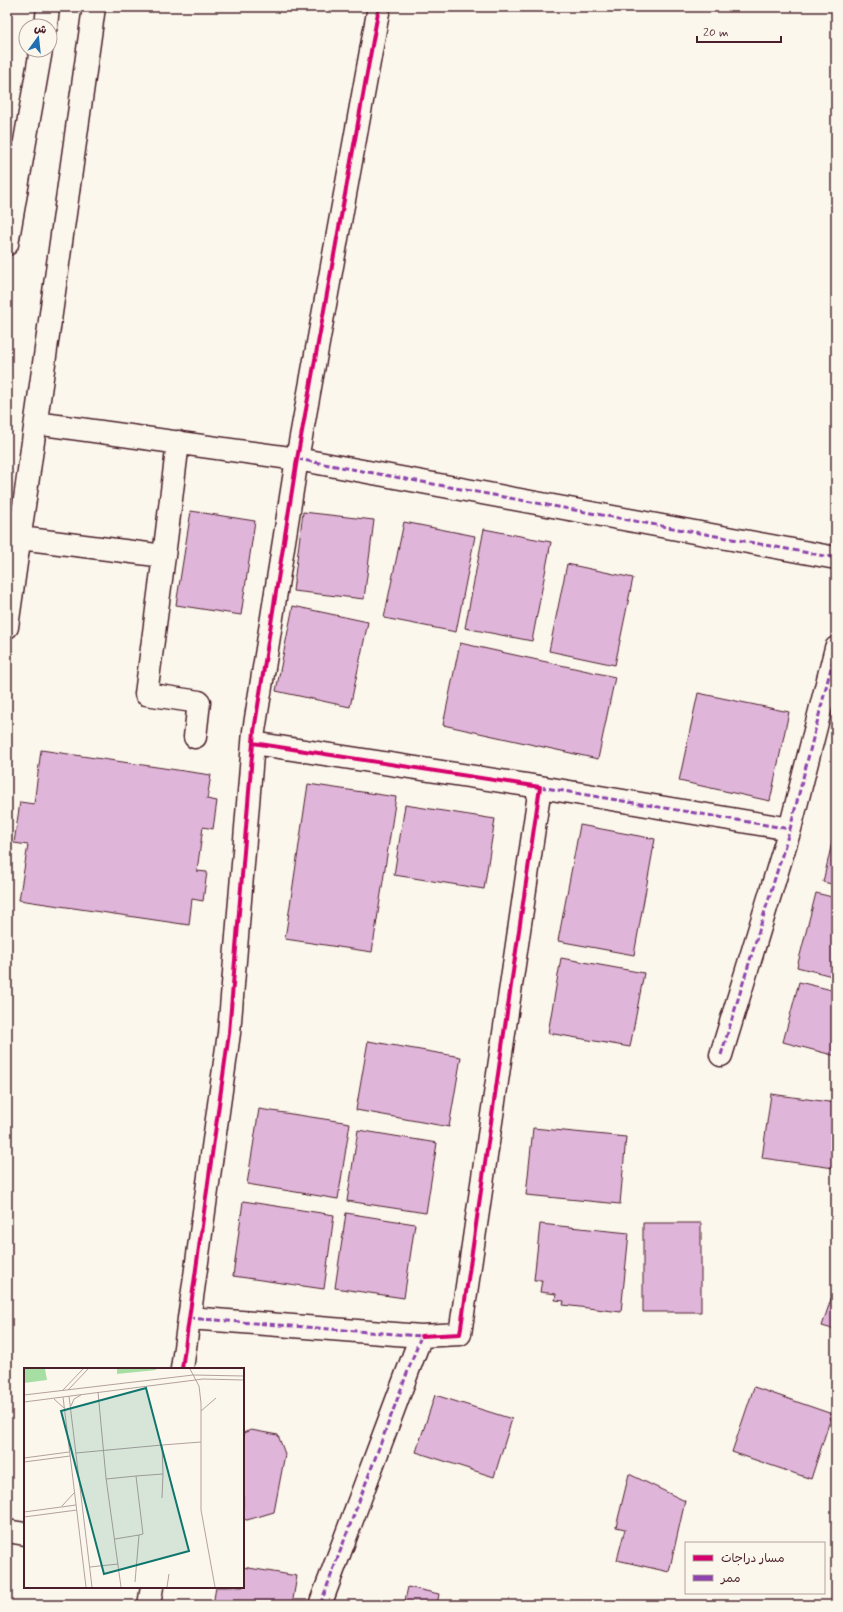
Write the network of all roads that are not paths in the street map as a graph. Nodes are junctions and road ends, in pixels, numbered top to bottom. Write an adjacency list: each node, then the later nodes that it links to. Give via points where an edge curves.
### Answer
1 (379, 7): 8 (street)
2 (95, 10): 6 (street)
3 (39, 58): 4 (street)
4 (12, 184): 5 (street)
5 (7, 244)
6 (36, 423): 7 (street); 9 (street)
7 (178, 442): 8 (street); 10 (street)
8 (297, 458): 11 (street); 15 (street)
9 (20, 538): 10 (street); 12 (street)
10 (164, 556): 14 (street, via 146,694 199,702)
11 (836, 558)
12 (7, 627)
13 (836, 648): 17 (street)
14 (195, 736)
15 (253, 743): 16 (street); 19 (street, via 229,1033)
16 (540, 788): 17 (street); 20 (street, via 460,1334)
17 (790, 829): 18 (street)
18 (721, 1055)
19 (189, 1318): 20 (street); 21 (street)
20 (421, 1336): 26 (street)
21 (182, 1368)
22 (7, 1531): 23 (street)
23 (24, 1534)
24 (152, 1588): 25 (street)
25 (149, 1605)
26 (320, 1605)

